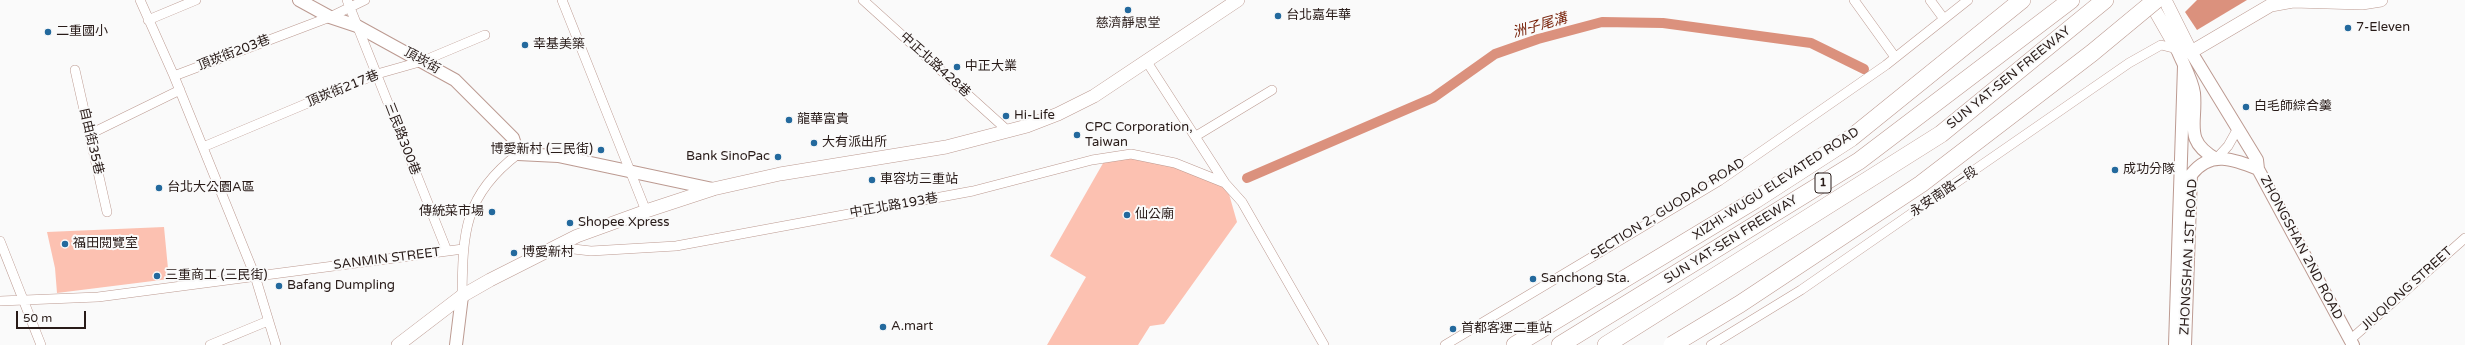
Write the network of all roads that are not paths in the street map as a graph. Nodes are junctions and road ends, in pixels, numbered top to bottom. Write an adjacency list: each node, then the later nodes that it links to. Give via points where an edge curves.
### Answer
1 (140, 0): 20 (street)
2 (196, 0): 20 (street)
3 (299, 0): 18 (street, 頂崁街)
4 (365, 0): 17 (street, 頂崁街203巷)
5 (562, 0): 42 (street)
6 (863, 0): 34 (street, 中正北路428巷)
7 (1238, 0): 27 (main road)
8 (1854, 0): 25 (street)
9 (1930, 0): 19 (street)
10 (1968, 0): 19 (street, SECTION 2, GUODAO ROAD)
11 (2022, 0): 65 (highway, XIZHI-WUGU ELEVATED ROAD / 1, via 1851,138 1755,200)
12 (2071, 0): 66 (highway, SUN YAT-SEN FREEWAY / 1, via 1859,160)
13 (2105, 0): 67 (highway, SUN YAT-SEN FREEWAY / 1, via 1941,134)
14 (2149, 0): 23 (main road)
15 (2381, 0): 24 (main road, via 2362,3 2293,1 2271,4)
16 (2166, 1): 24 (main road); 68 (highway, bridge, via 2092,53 1921,184 1740,304)
17 (348, 3): 18 (street, 頂崁街203巷); 21 (street, 三民路300巷)
18 (330, 17): 21 (street, 頂崁街); 31 (street, 頂崁街203巷)
19 (1944, 19): 25 (street, SECTION 2, GUODAO ROAD)
20 (148, 20): 31 (street)
21 (357, 26): 26 (street, 頂崁街); 30 (street, 三民路300巷)
22 (485, 35): 26 (street, 頂崁街217巷)
23 (2177, 49): 24 (main road); 28 (street, ZHONGSHAN 1ST ROAD); 69 (street, 永安南路一段, via 2161,45 2129,63 1801,290)
24 (2191, 52): 35 (street, ZHONGSHAN 2ND ROAD)
25 (1895, 57): 64 (street, SECTION 2, GUODAO ROAD, via 1719,181)
26 (423, 61): 30 (street, 頂崁街217巷); 39 (street, 頂崁街, via 455,80 513,138)
27 (1147, 62): 34 (main road, via 1094,96 1058,114 1027,126); 37 (street)
28 (2184, 66): 40 (street, ZHONGSHAN 1ST ROAD, via 2194,92 2196,142 2201,150); 70 (street, ZHONGSHAN 1ST ROAD)
29 (75, 70): 36 (street, 自由街35巷)
30 (377, 74): 38 (street, 頂崁街217巷); 51 (street, 三民路300巷)
31 (174, 76): 32 (street)
32 (180, 90): 36 (street); 38 (street)
33 (1272, 90): 37 (street)
34 (1007, 130): 44 (main road, via 946,147 780,174)
35 (2237, 130): 40 (street, via 2228,146); 41 (street, ZHONGSHAN 2ND ROAD, via 2257,160)
36 (90, 134): 46 (street, 自由街35巷)
37 (1196, 136): 43 (street)
38 (203, 147): 52 (street)
39 (518, 154): 42 (street, via 558,156); 50 (street, via 498,169 470,210)
40 (2216, 159): 41 (street, ZHONGSHAN 1ST ROAD, via 2235,160); 71 (street, ZHONGSHAN 1ST ROAD, via 2200,164 2191,175)
41 (2258, 169): 57 (street, ZHONGSHAN 2ND ROAD)
42 (631, 172): 44 (street); 45 (street)
43 (1225, 183): 49 (street, 中正北路193巷, via 1175,163 1131,154 1092,160 973,191 676,246 591,251); 63 (street, via 1247,211)
44 (713, 189): 45 (main road)
45 (646, 211): 49 (main road, via 578,236)
46 (107, 212)
47 (2465, 238): 57 (street, JIUQIONG STREET)
48 (0, 241): 54 (street)
49 (556, 247): 53 (main road)
50 (463, 249): 51 (street, SANMIN STREET); 53 (street)
51 (447, 251): 52 (street, SANMIN STREET, via 429,256)
52 (255, 276): 54 (street, SANMIN STREET, via 98,297); 56 (street)
53 (462, 296): 61 (main road); 62 (street)
54 (23, 300): 55 (street, SANMIN STREET); 58 (street)
55 (0, 301)
56 (268, 321): 59 (street); 60 (street)
57 (2352, 342)
58 (41, 345)
59 (210, 345)
60 (276, 345)
61 (398, 345)
62 (456, 345)
63 (1324, 345)
64 (1445, 345)
65 (1515, 345)
66 (1560, 345)
67 (1606, 345)
68 (1672, 345)
69 (1710, 345)
70 (2175, 345)
71 (2185, 345)

